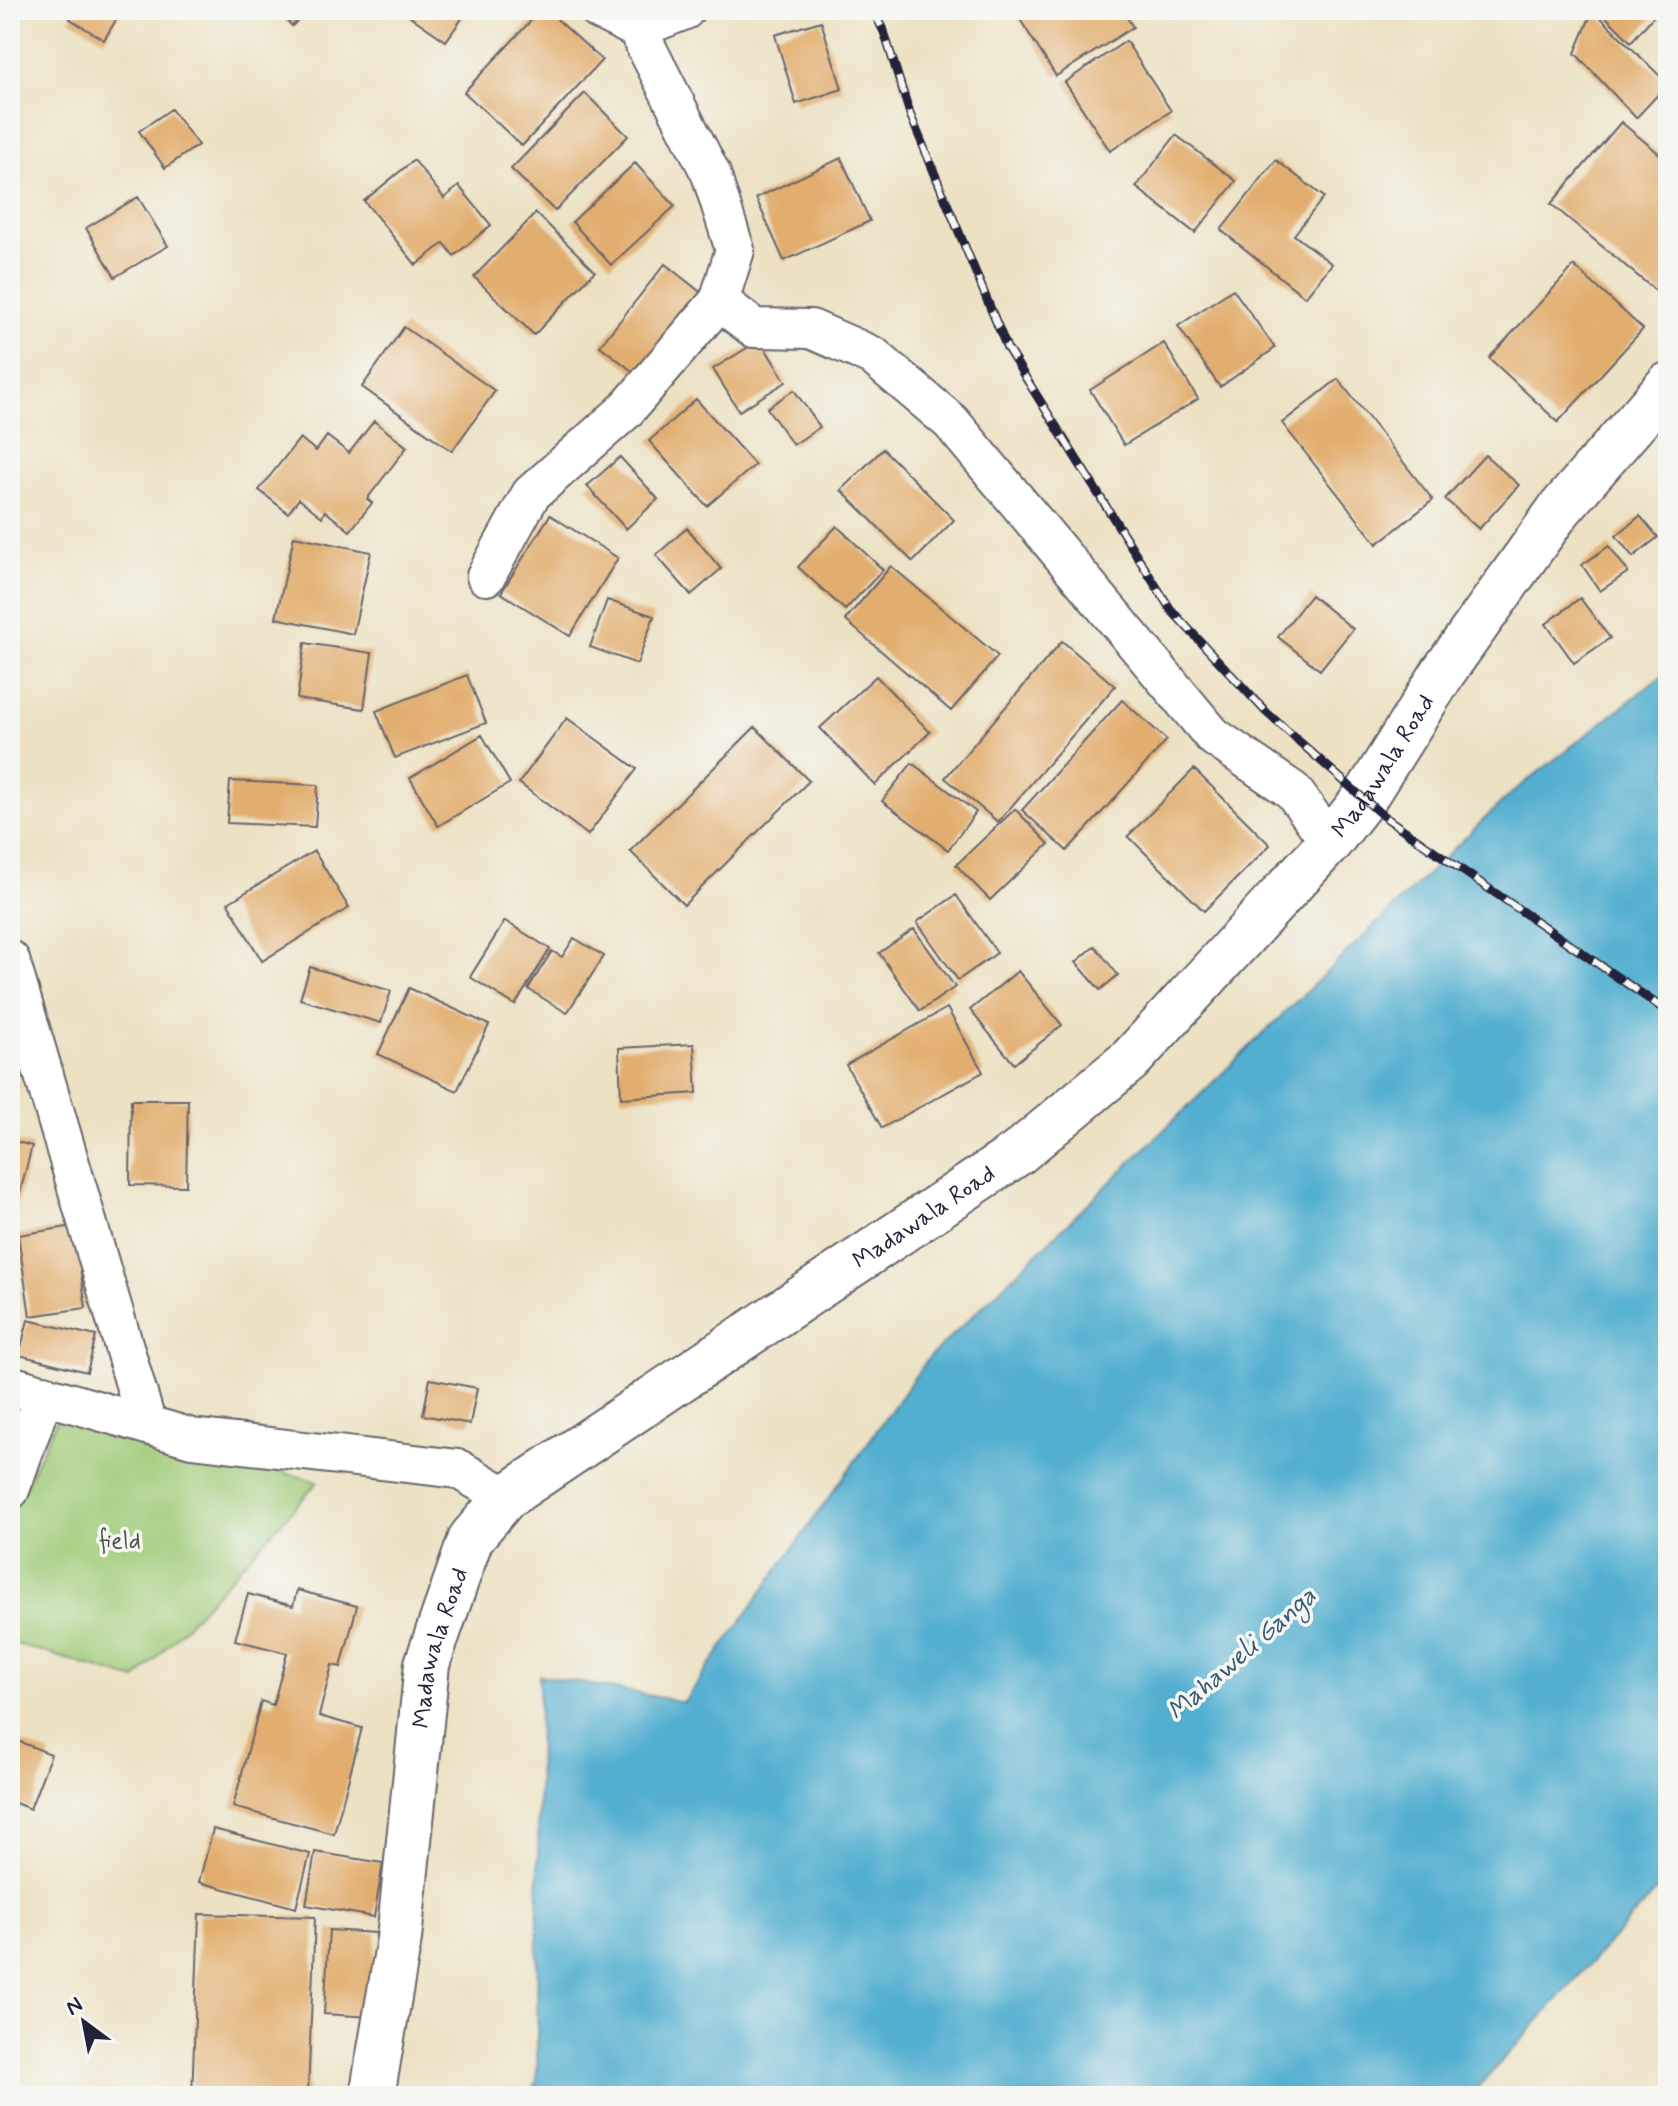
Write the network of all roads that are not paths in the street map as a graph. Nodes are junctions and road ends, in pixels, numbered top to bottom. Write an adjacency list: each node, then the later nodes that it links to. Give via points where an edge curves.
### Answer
1 (599, 10): 3 (street)
2 (685, 10): 3 (street)
3 (637, 29): 4 (street, via 711,174 735,250)
4 (719, 301): 6 (street, via 626,410 531,494); 7 (street, via 754,328 811,329 873,356 951,422 1213,736 1293,791)
5 (1668, 385): 7 (main road, Madawala Road, via 1559,510)
6 (486, 576)
7 (1330, 842): 12 (main road, Madawala Road, via 1130,1060 1018,1153)
8 (10, 960): 10 (street)
9 (27, 1389): 10 (street); 11 (street)
10 (147, 1425): 12 (street, via 192,1438 458,1469)
11 (10, 1490)
12 (506, 1497): 13 (main road, Madawala Road, via 471,1538 427,1664 399,1939)
13 (372, 2096)

